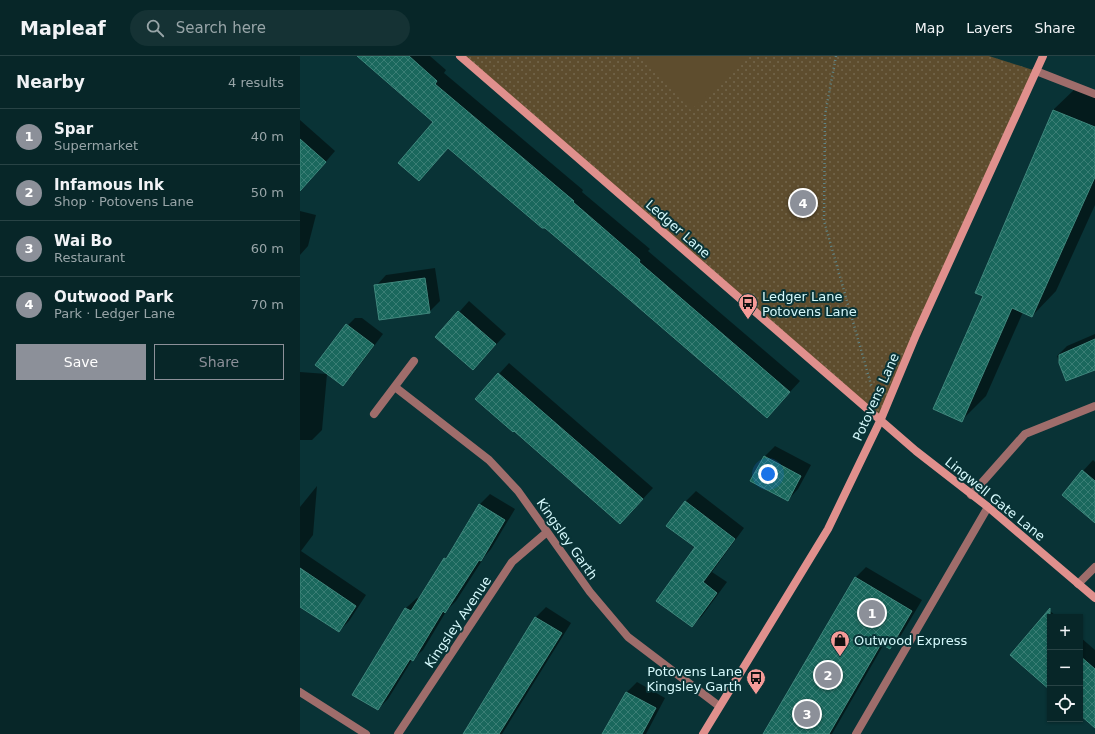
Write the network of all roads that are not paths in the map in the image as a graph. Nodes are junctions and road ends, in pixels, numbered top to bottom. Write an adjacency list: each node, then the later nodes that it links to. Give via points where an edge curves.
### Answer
1 (1043, 56): 3 (street, Potovens Lane)
2 (463, 57): 9 (street, Ledger Lane)
3 (1036, 71): 4 (street); 9 (street, Potovens Lane, via 916,335)
4 (1095, 94)
5 (414, 361): 6 (street)
6 (395, 387): 8 (street); 12 (street, Kingsley Garth, via 489,460 518,491)
7 (1095, 406): 10 (street, via 1025,434)
8 (374, 414)
9 (881, 419): 10 (street, Lingwell Gate Lane, via 916,451); 17 (street, Potovens Lane, via 828,529)
10 (972, 495): 11 (street, Lingwell Gate Lane)
11 (988, 507): 14 (street, Lingwell Gate Lane); 21 (street)
12 (547, 532): 17 (street, Kingsley Garth, via 590,592 628,637); 19 (street, Kingsley Avenue, via 512,562)
13 (1095, 566): 14 (street)
14 (1078, 584): 15 (street, Lingwell Gate Lane)
15 (1095, 598)
16 (300, 692): 18 (street)
17 (719, 706): 20 (street, Potovens Lane)
18 (366, 734)
19 (398, 734)
20 (703, 734)
21 (856, 734)

